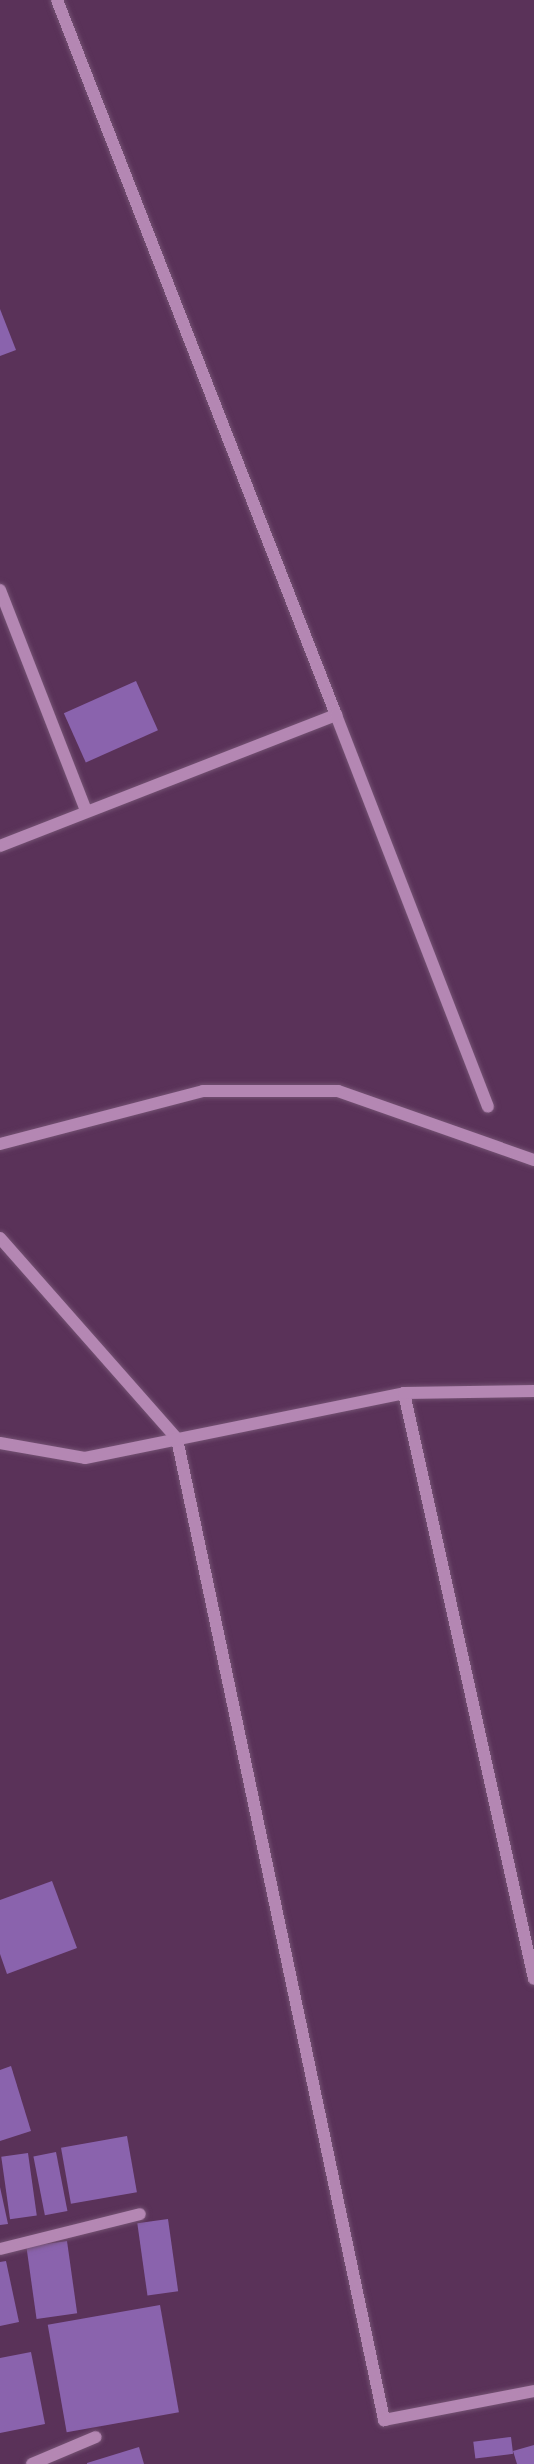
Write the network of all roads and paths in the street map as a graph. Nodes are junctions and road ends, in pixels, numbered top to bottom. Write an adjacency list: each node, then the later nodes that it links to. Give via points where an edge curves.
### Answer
1 (57, 0): 3 (street)
2 (0, 590): 4 (street)
3 (335, 715): 4 (street); 6 (street)
4 (86, 811): 5 (street)
5 (0, 846)
6 (488, 1107)
7 (0, 1144): 8 (street, via 203,1091 338,1091)
8 (534, 1160)
9 (0, 1238): 12 (street)
10 (534, 1391): 11 (street)
11 (404, 1393): 12 (street); 14 (street)
12 (177, 1439): 13 (street, via 85,1458); 17 (street, via 384,2420)
13 (0, 1443)
14 (533, 1974)
15 (140, 2214): 16 (street)
16 (0, 2249)
17 (534, 2391)
18 (96, 2437): 19 (street)
19 (32, 2464)

